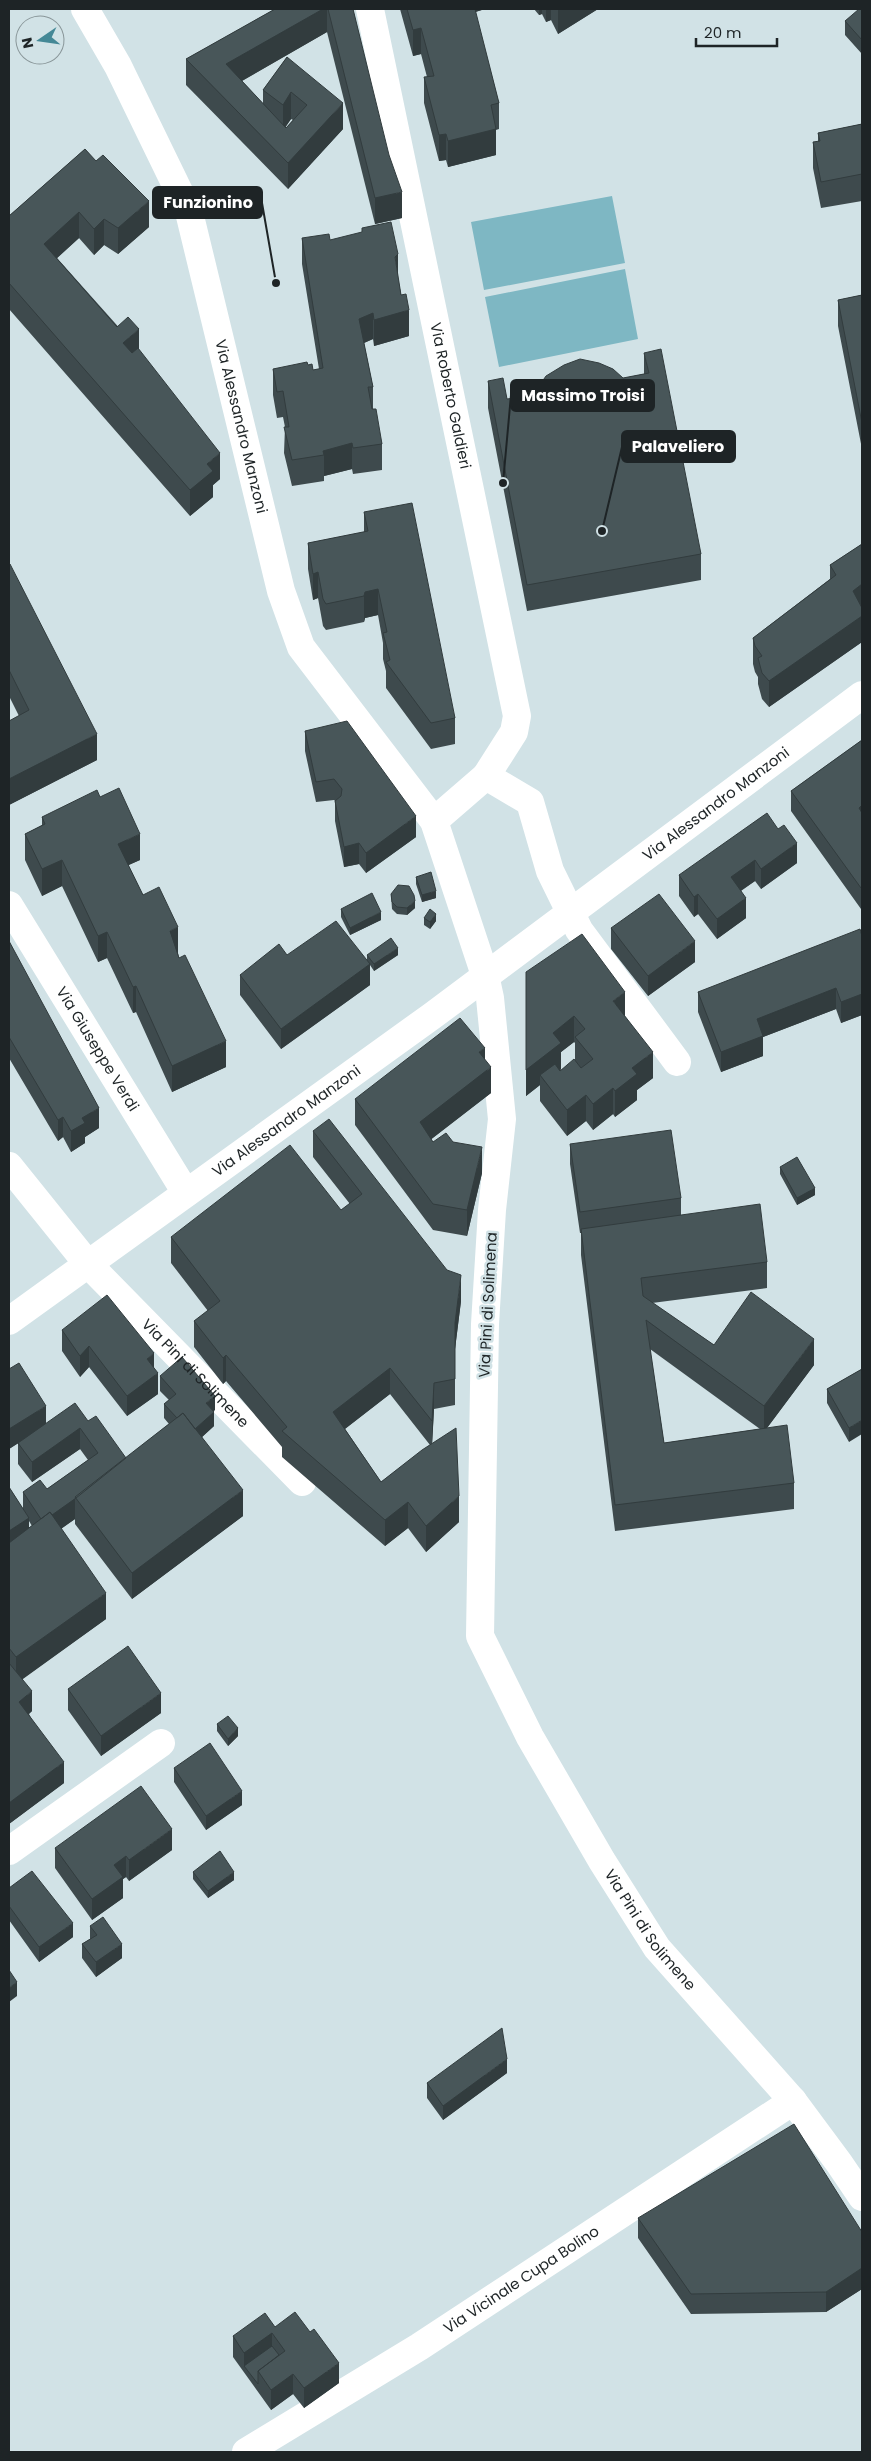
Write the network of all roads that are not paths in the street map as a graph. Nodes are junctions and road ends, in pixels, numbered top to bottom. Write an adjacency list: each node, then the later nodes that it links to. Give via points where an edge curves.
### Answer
1 (85, 9): 5 (street, Via Alessandro Manzoni, via 118,66 190,212 281,591 300,647)
2 (370, 9): 4 (street, Via Roberto Galdieri, via 517,716 514,732)
3 (862, 695): 7 (street, Via Alessandro Manzoni)
4 (486, 776): 5 (street); 7 (street, via 530,802 550,871)
5 (434, 821): 8 (street, Via Alessandro Manzoni)
6 (9, 905): 11 (street, Via Giuseppe Verdi)
7 (570, 912): 8 (street, Via Alessandro Manzoni); 9 (street, via 579,930)
8 (485, 975): 11 (street, Via Alessandro Manzoni); 15 (street, Via Pini di Solimena, via 502,1119 485,1324)
9 (677, 1062)
10 (9, 1166): 12 (street, Via Pini di Solimene)
11 (186, 1193): 12 (street, Via Alessandro Manzoni)
12 (87, 1263): 13 (street, Via Alessandro Manzoni); 14 (street, Via Pini di Solimene)
13 (9, 1321)
14 (302, 1482)
15 (480, 1636): 18 (street, Via Pini di Solimene, via 530,1737 657,1948)
16 (161, 1743): 17 (street)
17 (9, 1851)
18 (793, 2101): 19 (street, Via Pini di Solimene); 20 (street, Via Vicinale Cupa Bolino, via 413,2351)
19 (862, 2197)
20 (246, 2452)

